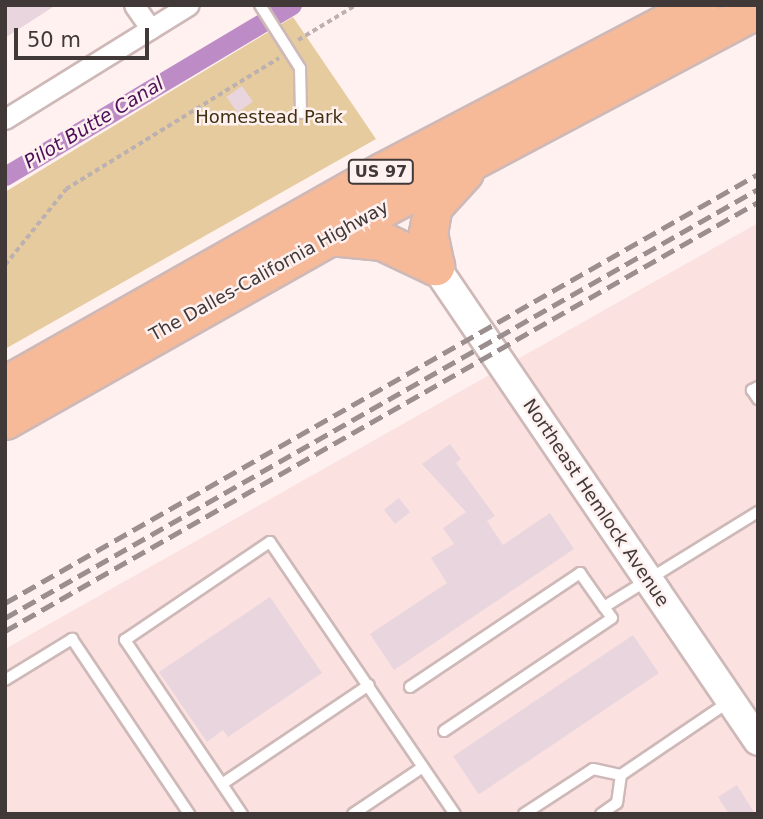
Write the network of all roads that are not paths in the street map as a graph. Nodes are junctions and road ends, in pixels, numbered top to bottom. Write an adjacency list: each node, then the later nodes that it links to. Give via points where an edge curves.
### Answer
1 (134, 5): 6 (street)
2 (189, 5): 6 (street)
3 (261, 5): 7 (lane, via 300,68)
4 (700, 5): 12 (highway, The Dalles-California Highway / US 97, via 382,172)
5 (758, 8): 9 (highway, The Dalles-California Highway / US 97)
6 (150, 29): 8 (street)
7 (302, 113)
8 (5, 119)
9 (480, 154): 10 (highway, The Dalles-California Highway / US 97); 11 (highway, via 433,206 428,233)
10 (330, 236): 11 (highway, via 382,241); 15 (highway, The Dalles-California Highway / US 97)
11 (435, 266): 17 (street, Northeast Hemlock Avenue)
12 (5, 385)
13 (758, 387): 14 (lane, via 752,390)
14 (758, 399)
15 (5, 420)
16 (758, 513): 17 (lane)
17 (647, 577): 18 (lane); 22 (street, Northeast Hemlock Avenue)
18 (604, 607): 21 (lane, via 580,573); 23 (lane, via 612,618)
19 (5, 680): 28 (lane, via 72,639)
20 (369, 685): 25 (lane); 27 (lane); 27 (lane, via 270,542 125,640)
21 (410, 687)
22 (730, 701): 24 (street, Northeast Hemlock Avenue); 26 (lane)
23 (444, 731)
24 (758, 741)
25 (423, 767): 30 (lane); 31 (lane)
26 (621, 775): 32 (lane, via 593,769); 33 (lane, via 617,803)
27 (222, 784): 29 (lane)
28 (189, 814)
29 (242, 814)
30 (353, 814)
31 (455, 814)
32 (524, 814)
33 (601, 814)

